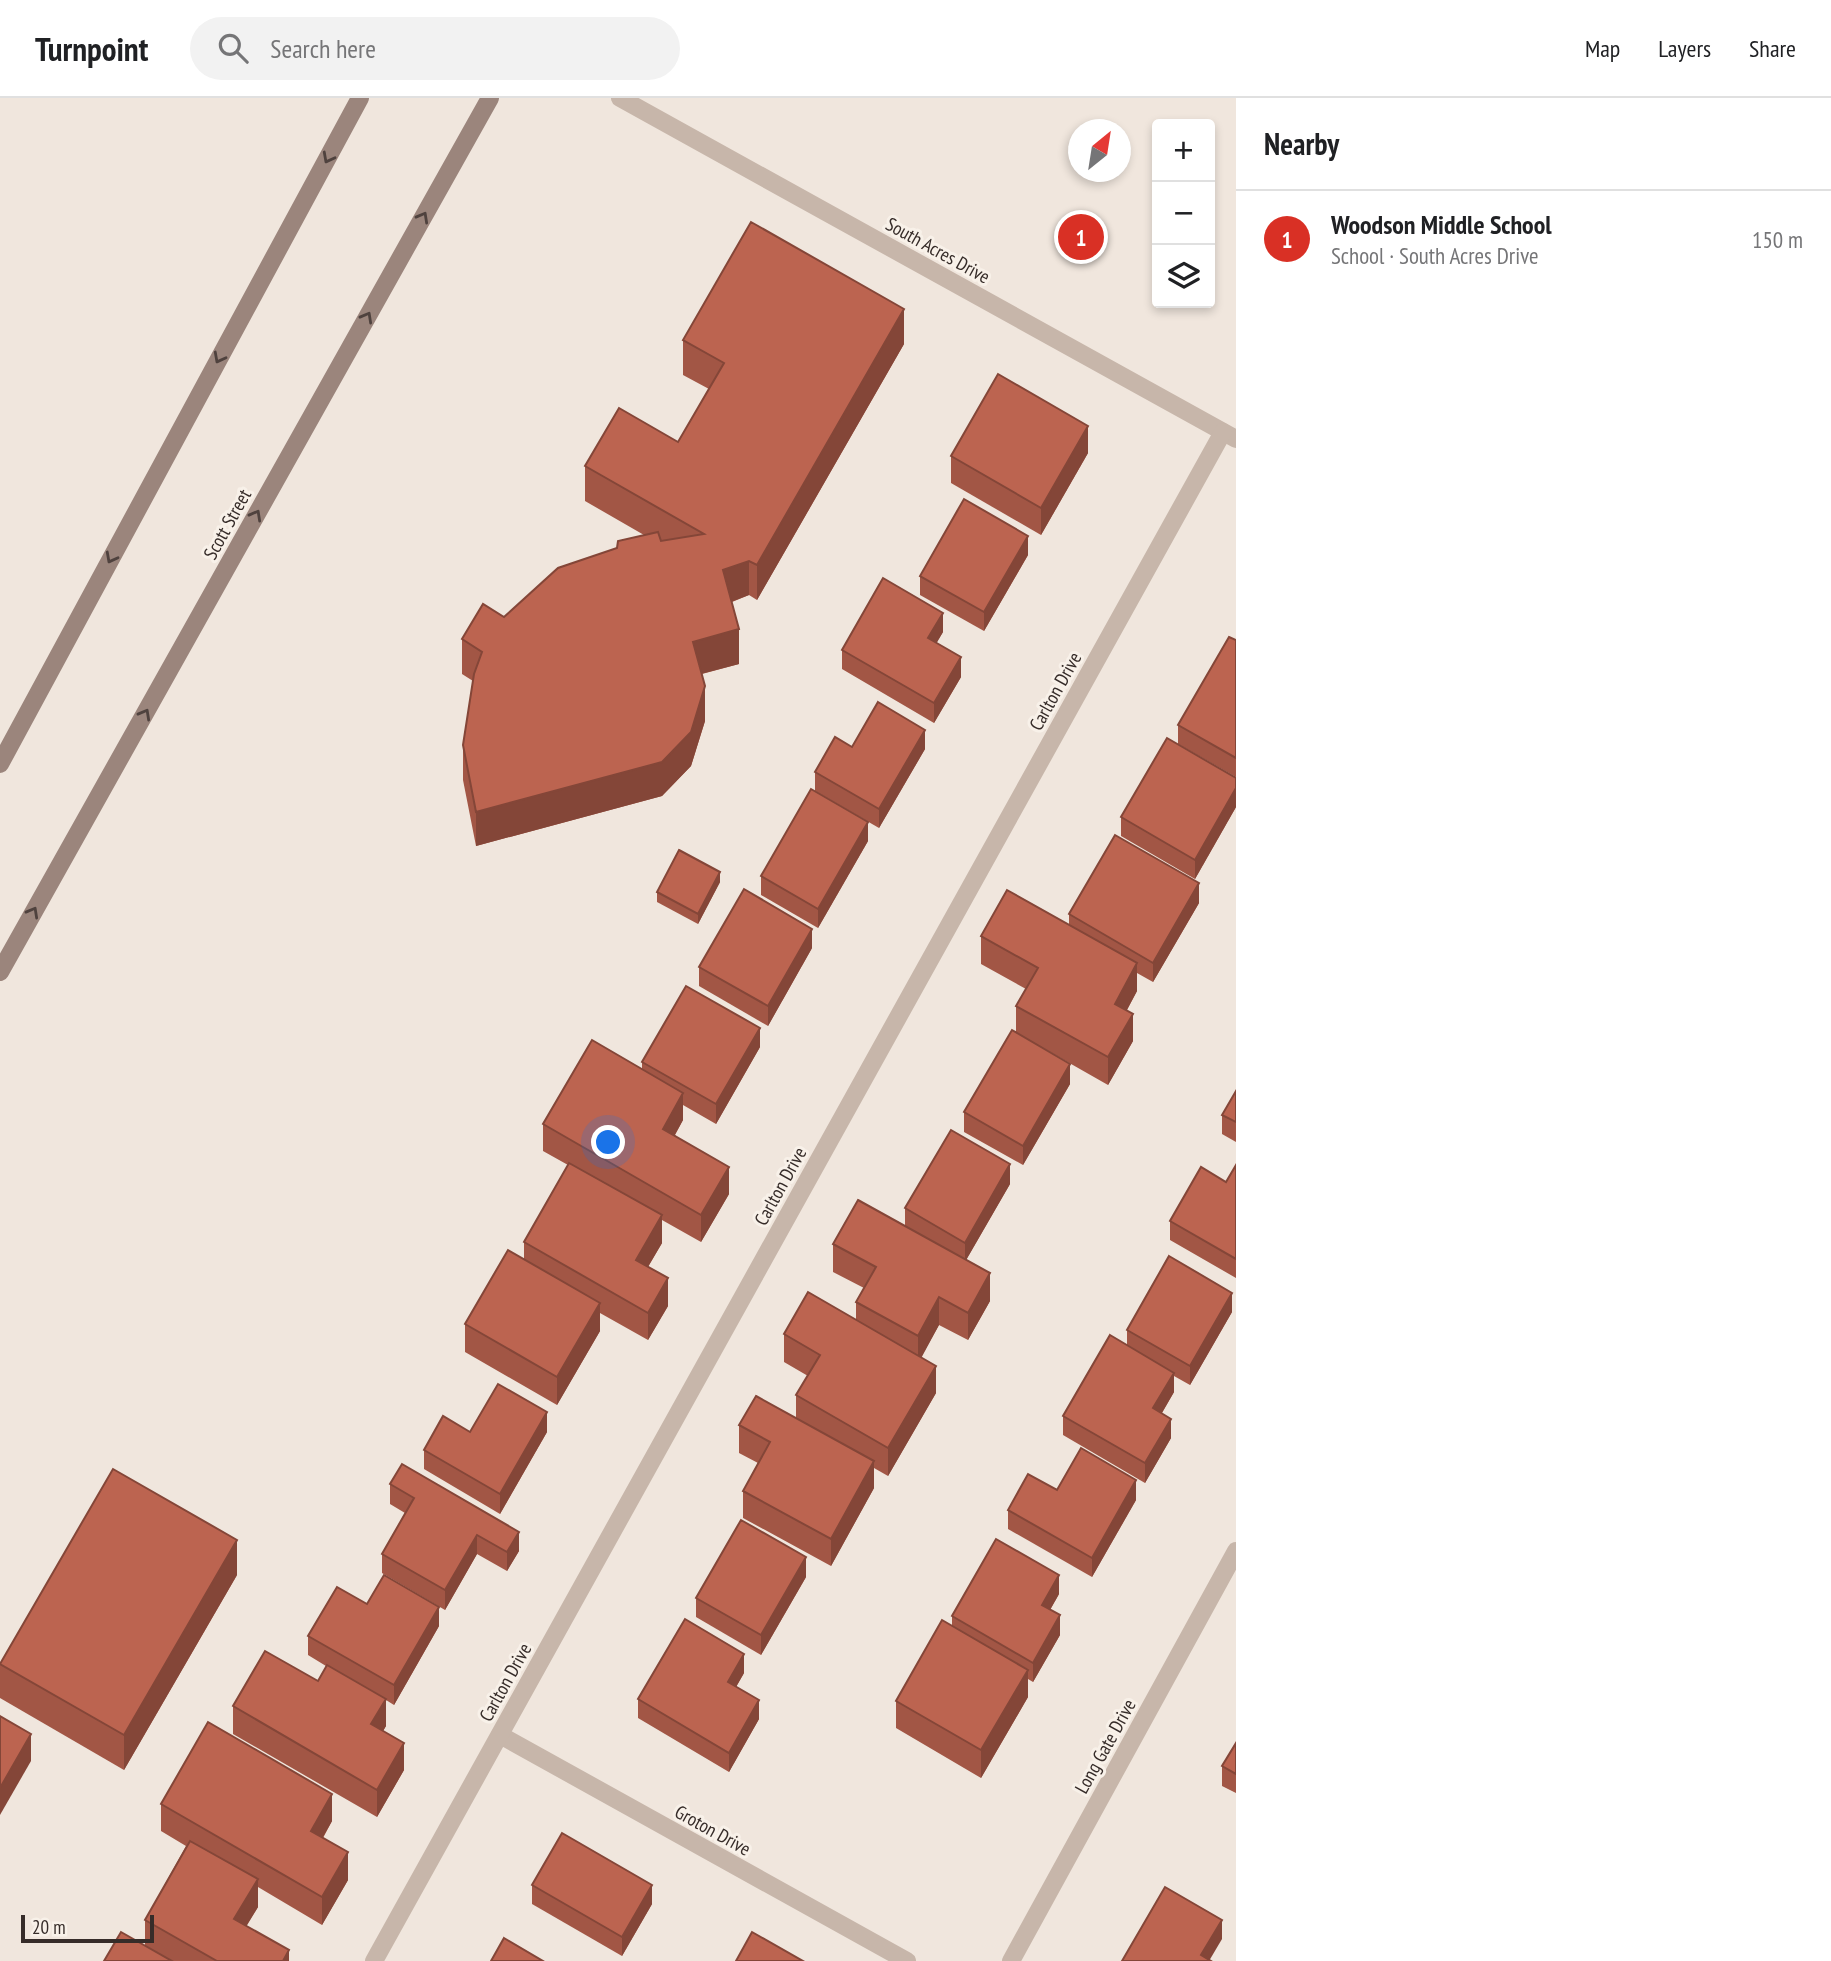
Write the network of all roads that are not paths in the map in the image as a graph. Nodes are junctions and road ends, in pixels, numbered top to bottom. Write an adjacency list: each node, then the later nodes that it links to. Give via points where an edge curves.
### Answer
1 (360, 98): 5 (main road, one-way to 5)
2 (490, 98): 6 (main road, Scott Street, one-way to 2)
3 (620, 98): 4 (street, South Acres Drive)
4 (1229, 436): 8 (street, Carlton Drive)
5 (0, 764)
6 (0, 972)
7 (1236, 1551): 11 (street, Long Gate Drive)
8 (500, 1735): 9 (street, Carlton Drive); 10 (street, Groton Drive)
9 (374, 1961)
10 (907, 1961)
11 (1011, 1961)

